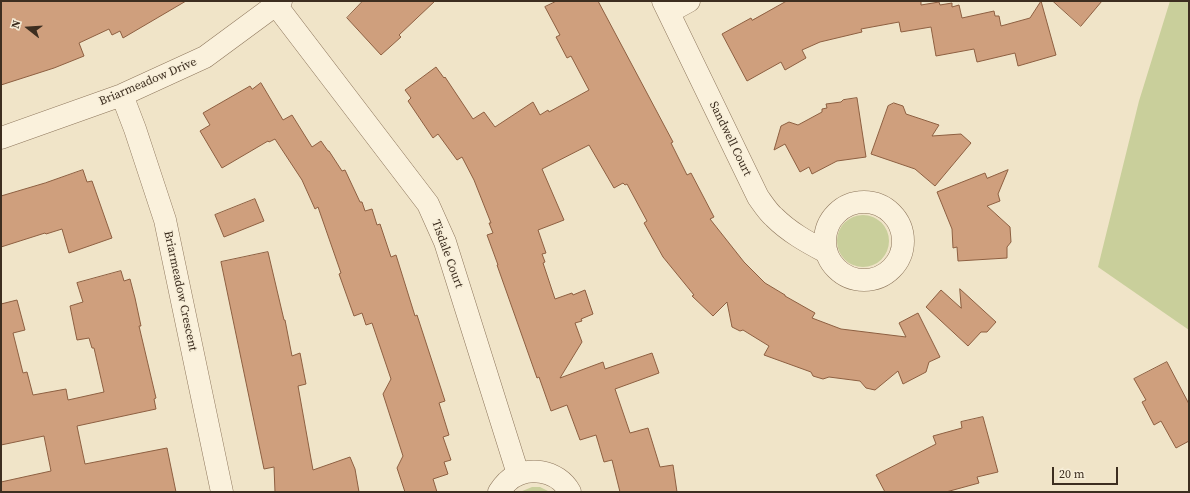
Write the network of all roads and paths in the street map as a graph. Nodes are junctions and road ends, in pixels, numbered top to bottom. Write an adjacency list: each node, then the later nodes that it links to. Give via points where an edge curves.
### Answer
1 (689, 1): 3 (street)
2 (279, 3): 4 (street, Briarmeadow Drive, via 205,57); 7 (street, Tisdale Court, via 428,204 445,242)
3 (666, 7): 6 (street, Sandwell Court, via 758,197 784,227)
4 (122, 96): 5 (street, Briarmeadow Drive); 8 (street, Briarmeadow Crescent, via 165,220)
5 (1, 138)
6 (826, 252)
7 (518, 474): 9 (street); 10 (street, via 531,471 545,472 557,478)
8 (222, 492)
9 (499, 492)
10 (570, 492)

